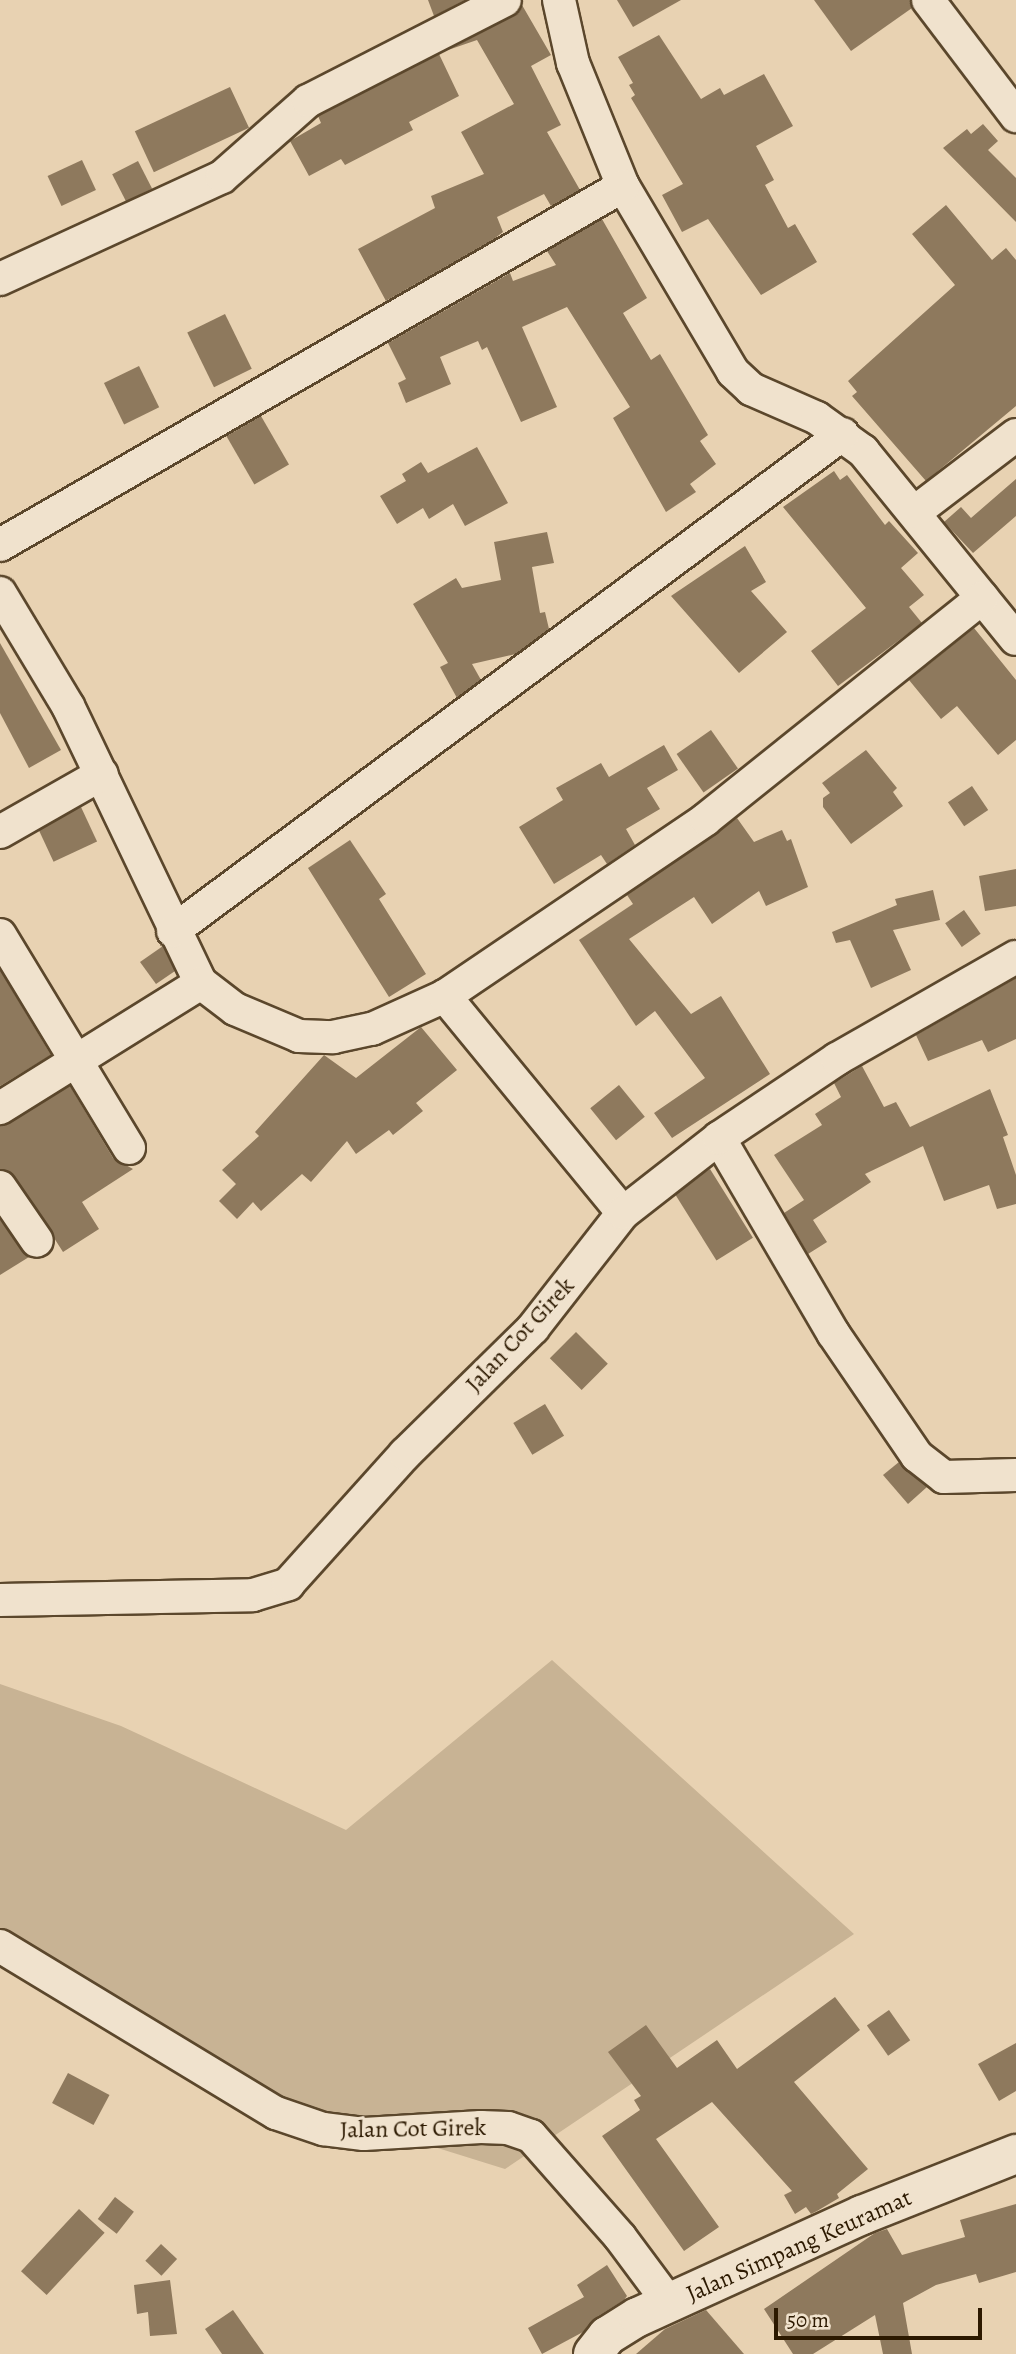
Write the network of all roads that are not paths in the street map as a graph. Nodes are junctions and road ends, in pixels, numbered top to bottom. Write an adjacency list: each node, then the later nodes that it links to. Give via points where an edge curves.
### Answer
1 (505, 0): 6 (street, via 308,102 222,177)
2 (559, 0): 5 (street, via 573,63)
3 (929, 0): 4 (street)
4 (1016, 116)
5 (623, 187): 7 (street, via 733,372 751,389); 10 (street)
6 (0, 279)
7 (843, 434): 9 (street); 16 (street)
8 (1016, 435): 9 (street)
9 (915, 512): 12 (street)
10 (0, 545)
11 (0, 593): 14 (street, via 57,685)
12 (982, 598): 13 (street); 20 (street, via 706,819)
13 (1016, 639)
14 (102, 774): 15 (street); 16 (street)
15 (0, 832)
16 (173, 931): 19 (street)
17 (0, 935): 21 (street)
18 (1016, 957): 23 (street, Jalan Cot Girek, via 838,1059)
19 (201, 983): 20 (street, via 235,1009 299,1036 332,1037 372,1029); 21 (street)
20 (445, 996): 26 (street)
21 (75, 1059): 22 (street); 24 (street)
22 (0, 1108)
23 (719, 1138): 26 (street, Jalan Cot Girek); 28 (street, via 833,1333 917,1457 944,1478)
24 (129, 1148)
25 (0, 1187): 27 (street)
26 (623, 1213): 29 (street, Jalan Cot Girek, via 533,1328 405,1454 288,1584 253,1595)
27 (37, 1241)
28 (1016, 1475)
29 (0, 1600)
30 (0, 1946): 32 (street, Jalan Cot Girek, via 276,2113 323,2129 364,2134 481,2127 508,2128 531,2136 621,2237)
31 (1016, 2154): 32 (main road, Jalan Simpang Keuramat, via 862,2215)
32 (669, 2304): 33 (main road, Jalan Simpang Keuramat)
33 (593, 2348)

